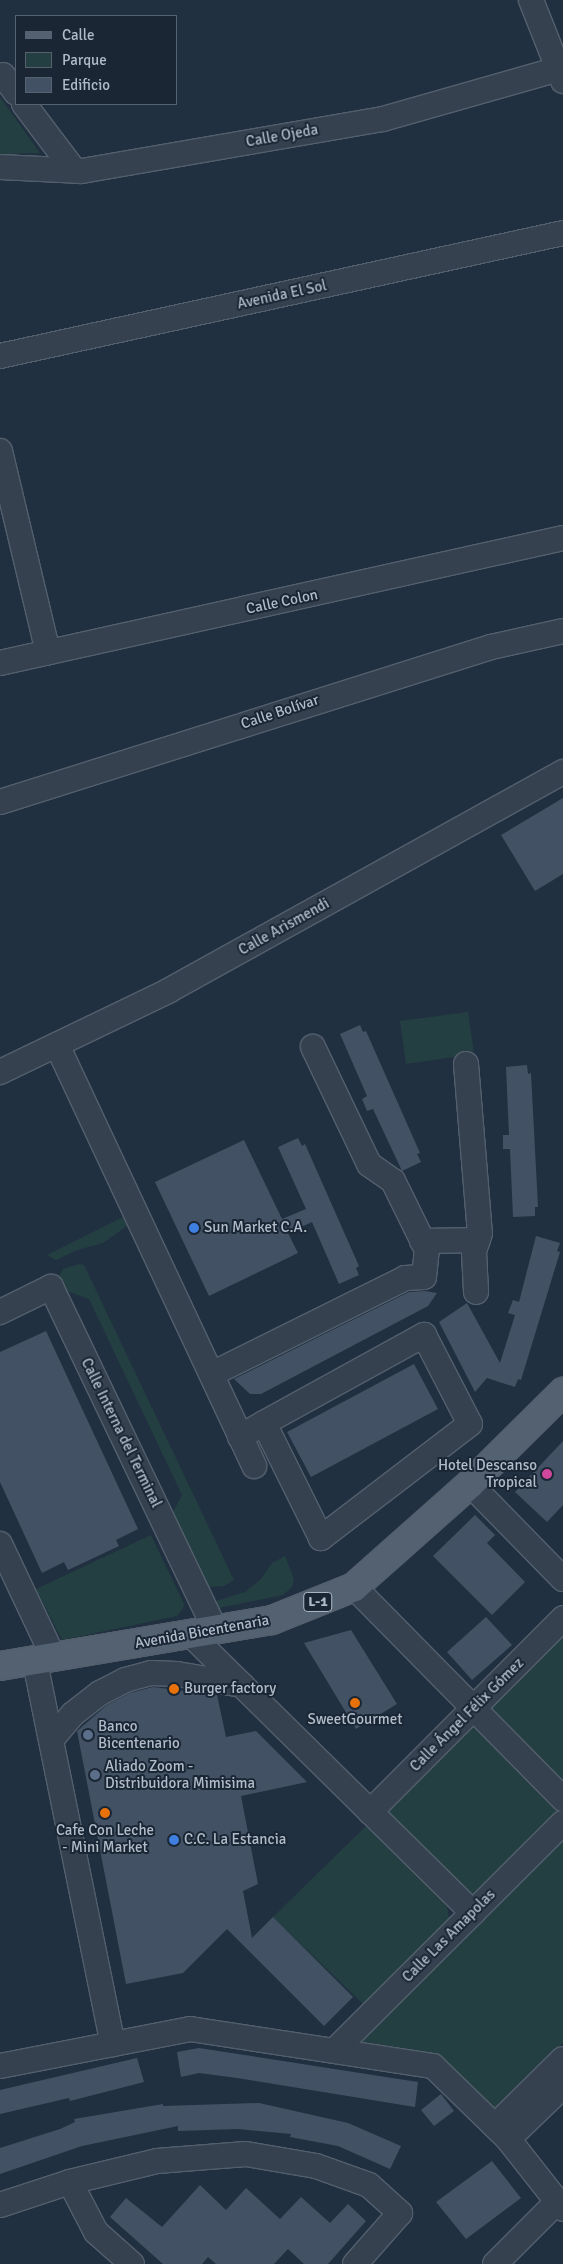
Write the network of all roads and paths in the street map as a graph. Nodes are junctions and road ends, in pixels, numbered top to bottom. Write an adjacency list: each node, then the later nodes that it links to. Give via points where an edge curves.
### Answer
1 (531, 0): 2 (street)
2 (561, 75): 5 (street, Calle Ojeda, via 383,119)
3 (25, 105): 5 (street)
4 (0, 168): 5 (street, Calle Ojeda)
5 (74, 170)
6 (563, 233): 7 (street, Avenida El Sol)
7 (0, 356)
8 (0, 451): 11 (street)
9 (563, 538): 11 (street, Calle Colon)
10 (563, 631): 14 (street, Calle Bolívar, via 491,647)
11 (48, 652): 12 (street, Calle Colon)
12 (0, 663)
13 (563, 772): 15 (street, Calle Arismendi, via 168,991)
14 (0, 802)
15 (57, 1045): 18 (street, Calle Arismendi); 23 (street)
16 (313, 1047): 20 (street, via 369,1164 393,1181)
17 (466, 1064): 19 (street)
18 (0, 1072)
19 (478, 1240): 20 (street); 21 (street, via 474,1252)
20 (422, 1241): 23 (street, via 427,1250 424,1277 405,1278)
21 (476, 1292)
22 (0, 1312): 33 (street, Calle Interna del Terminal, via 51,1287)
23 (212, 1374): 26 (street)
24 (563, 1392): 28 (main road, Avenida Bicentenaria / L-1)
25 (264, 1423): 25 (street, via 424,1336 470,1424 321,1538); 26 (street)
26 (240, 1437): 27 (street)
27 (254, 1466)
28 (470, 1484): 30 (street); 31 (main road, Avenida Bicentenaria / L-1)
29 (0, 1544): 34 (street)
30 (563, 1579)
31 (354, 1587): 33 (main road, Avenida Bicentenaria / L-1, via 272,1620); 37 (street)
32 (563, 1618): 37 (street, Calle Ángel Félix Gómez)
33 (203, 1633): 34 (main road, Avenida Bicentenaria / L-1); 36 (street)
34 (45, 1660): 35 (main road, Avenida Bicentenaria / L-1); 38 (street)
35 (0, 1666)
36 (242, 1685): 38 (street, via 177,1674 151,1674 125,1680 73,1714); 40 (street)
37 (474, 1707): 39 (street); 40 (street, Calle Ángel Félix Gómez)
38 (51, 1740): 43 (street)
39 (563, 1799)
40 (370, 1812): 42 (street)
41 (563, 1823): 42 (street, Calle Las Amapolas)
42 (472, 1913): 44 (street, Calle Las Amapolas)
43 (113, 2044): 44 (street, via 190,2029); 46 (street)
44 (336, 2049): 48 (street, via 433,2066)
45 (563, 2059): 48 (street)
46 (0, 2066)
47 (563, 2086): 48 (street)
48 (501, 2132): 51 (street)
49 (70, 2182): 50 (street); 52 (street, via 96,2232); 53 (street, via 157,2161 246,2154 316,2166 370,2185 400,2213)
50 (0, 2205)
51 (560, 2205): 54 (street)
52 (132, 2264)
53 (356, 2264)
54 (495, 2264)

